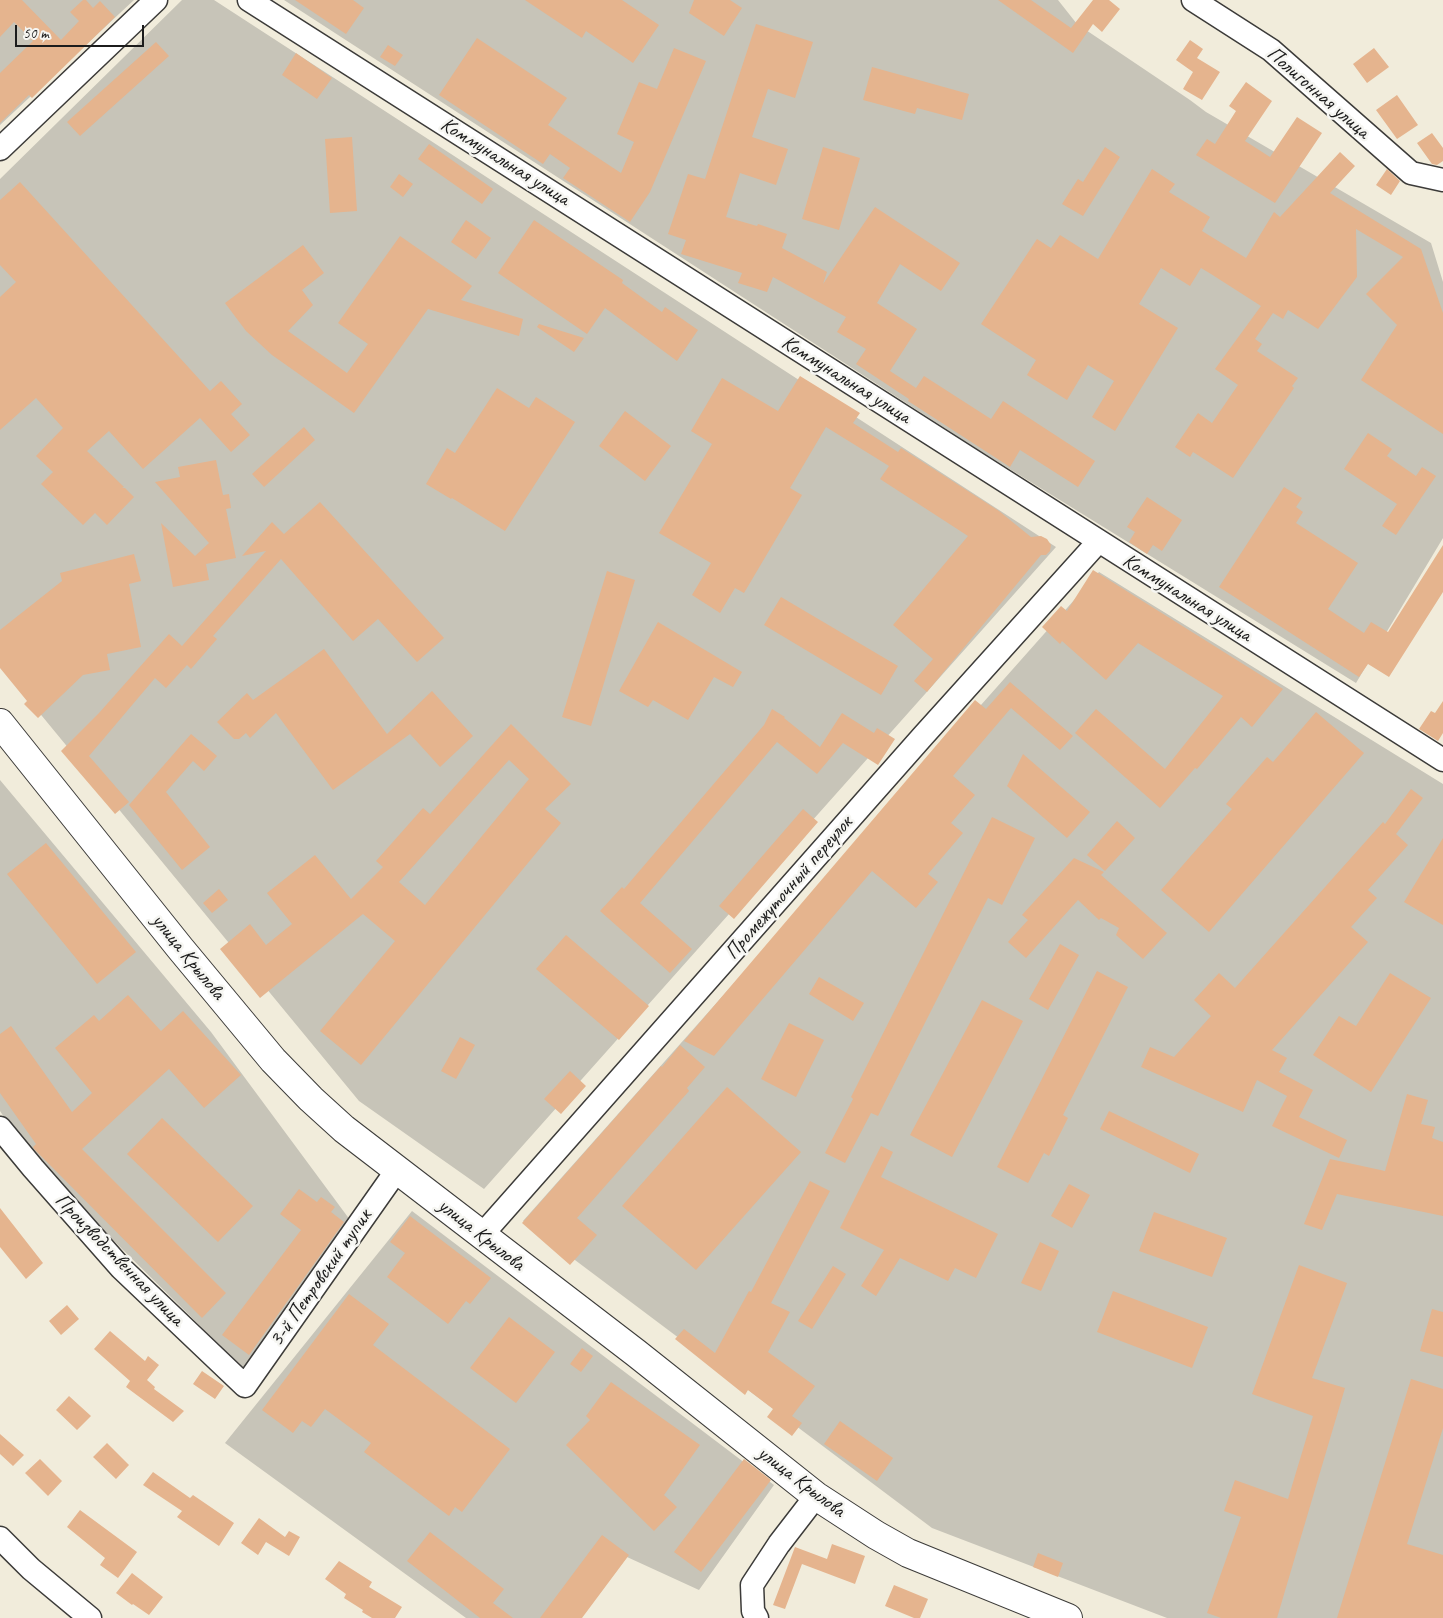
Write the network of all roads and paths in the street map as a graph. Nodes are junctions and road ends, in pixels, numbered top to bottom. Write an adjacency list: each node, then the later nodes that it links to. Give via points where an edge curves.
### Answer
1 (156, 0): 4 (street)
2 (249, 0): 6 (street, Коммунальная улица)
3 (1193, 0): 5 (street, Полигонная улица, via 1271,50 1411,173)
4 (0, 149)
5 (1443, 180)
6 (1098, 542): 8 (street, Коммунальная улица); 11 (street, Промежуточный переулок)
7 (0, 723): 10 (main road, улица Крылова, via 273,1060 311,1100)
8 (1443, 760)
9 (0, 1128): 12 (street, Производственная улица, via 121,1268)
10 (397, 1170): 11 (main road, улица Крылова); 12 (street, 3-й Петровский тупик)
11 (482, 1236): 13 (main road, улица Крылова)
12 (245, 1386)
13 (816, 1496): 15 (main road, улица Крылова, via 908,1553); 17 (street, via 778,1544 752,1585 753,1610)
14 (0, 1538): 16 (street, via 31,1569)
15 (1060, 1617)
16 (90, 1618)
17 (757, 1618)

